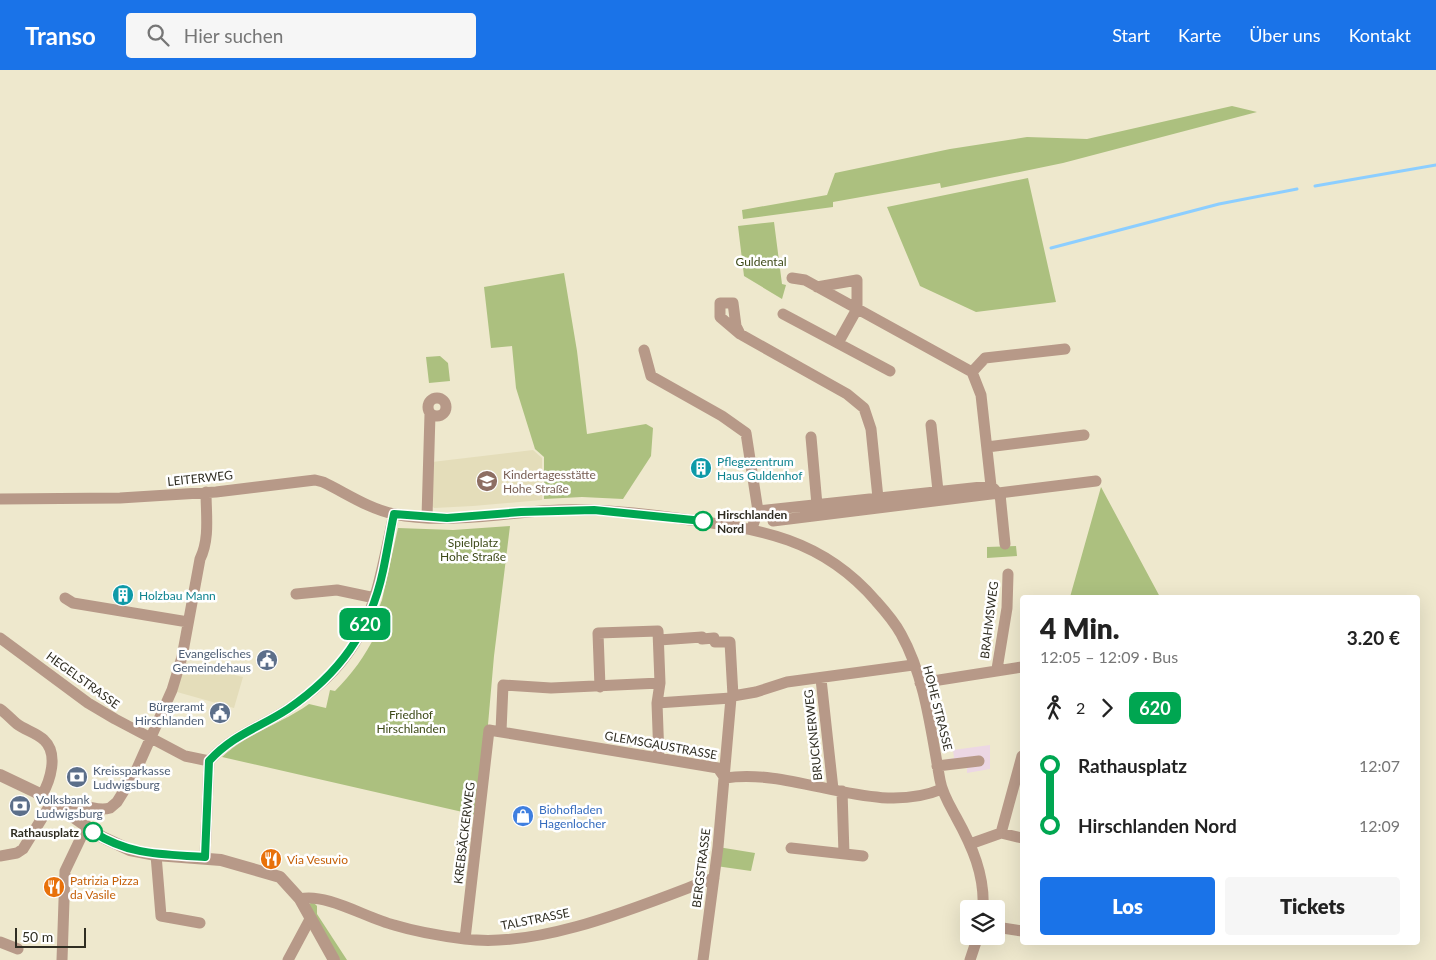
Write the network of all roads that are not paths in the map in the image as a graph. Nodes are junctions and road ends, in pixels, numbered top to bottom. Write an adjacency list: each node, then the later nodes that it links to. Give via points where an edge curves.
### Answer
1 (792, 278): 2 (street, via 801,278)
2 (817, 287): 3 (street); 3 (street, via 858,280)
3 (858, 309): 6 (street); 10 (street)
4 (783, 314): 6 (street)
5 (740, 334): 21 (street, via 847,394 864,408 872,429)
6 (838, 343): 9 (street)
7 (1065, 349): 10 (street, via 984,358)
8 (644, 350): 24 (street, via 651,376 746,433)
9 (890, 371)
10 (972, 372): 15 (street, via 981,395)
11 (430, 414): 26 (street)
12 (931, 425): 18 (street)
13 (1084, 435): 15 (street)
14 (811, 437): 23 (street)
15 (987, 447): 17 (street)
16 (1096, 481): 20 (street)
17 (991, 486): 18 (street); 20 (street)
18 (938, 490): 21 (street)
19 (206, 492): 22 (street, LEITERWEG, via 105,499); 25 (street, LEITERWEG, via 315,480); 34 (street, via 204,551)
20 (1000, 494): 27 (street); 29 (street)
21 (878, 498): 23 (street)
22 (0, 499)
23 (817, 505): 24 (street)
24 (758, 511): 28 (street)
25 (394, 514): 26 (street, HOHE STRASSE); 33 (street)
26 (427, 517): 28 (street, HOHE STRASSE, via 594,510)
27 (773, 521)
28 (752, 528): 38 (street, HOHE STRASSE, via 796,541 840,566 890,617)
29 (1005, 544)
30 (1008, 574): 40 (street, BRAHMSWEG, via 1007,608)
31 (296, 594): 33 (street, via 337,590)
32 (65, 598): 34 (street, via 72,602)
33 (375, 598): 52 (street, via 356,641 335,670 286,710 224,745)
34 (188, 622): 49 (street, via 172,690)
35 (0, 632): 36 (street)
36 (0, 638): 49 (street, HEGELSTRASSE, via 88,703)
37 (659, 640): 42 (street); 44 (street, via 658,631 654,630 598,633); 45 (street, BERGSTRASSE, via 702,637 714,638 715,642 730,642)
38 (913, 664): 41 (street); 43 (street, HOHE STRASSE)
39 (1020, 667): 40 (street)
40 (997, 669): 43 (street)
41 (821, 679): 45 (street, via 787,682); 58 (street, BRUCKNERWEG)
42 (660, 683): 44 (street); 46 (street)
43 (920, 683): 54 (street, HOHE STRASSE)
44 (600, 687): 48 (street, KREBSÄCKERWEG, via 503,685)
45 (732, 697): 46 (street); 56 (street, BERGSTRASSE)
46 (657, 703): 50 (street)
47 (0, 709): 59 (street, via 19,726 45,740 52,766)
48 (495, 730): 50 (street, GLEMSGAUSTRASSE); 78 (street, KREBSÄCKERWEG)
49 (152, 738): 52 (street, HEGELSTRASSE, via 185,756); 60 (street, via 126,789 110,808 104,810 83,805 74,806)
50 (659, 758): 56 (street, GLEMSGAUSTRASSE, via 718,768)
51 (980, 760): 54 (street)
52 (209, 761): 70 (street)
53 (1020, 763): 62 (street)
54 (938, 766): 57 (street, HOHE STRASSE)
55 (0, 775): 59 (street)
56 (725, 778): 58 (street, GLEMSGAUSTRASSE, via 770,779); 71 (street, BERGSTRASSE)
57 (942, 789): 58 (street, GLEMSGAUSTRASSE, via 906,797 869,796); 64 (street, HOHE STRASSE)
58 (837, 790): 66 (street, BRUCKNERWEG)
59 (47, 798): 60 (street); 68 (street, via 23,849)
60 (68, 812): 61 (street)
61 (86, 827): 67 (street, via 130,850); 82 (street, via 65,871)
62 (1001, 833): 63 (street); 64 (street)
63 (1020, 838)
64 (970, 844): 73 (street, HOHE STRASSE, via 981,879)
65 (791, 848): 66 (street)
66 (844, 854): 69 (street)
67 (156, 855): 70 (street); 75 (street, via 161,916)
68 (0, 856)
69 (863, 856)
70 (205, 857): 72 (street, via 272,874 285,880)
71 (714, 878): 78 (street, TALSTRASSE, via 564,929 500,941); 85 (street, BERGSTRASSE)
72 (300, 899): 74 (street); 78 (street, TALSTRASSE, via 316,898 393,925)
73 (982, 900)
74 (310, 918): 83 (street); 84 (street)
75 (200, 923)
76 (1005, 928): 77 (street)
77 (1020, 931)
78 (465, 939)
79 (0, 942): 81 (street)
80 (975, 945): 86 (street)
81 (18, 949)
82 (62, 960)
83 (288, 960)
84 (334, 960)
85 (703, 960)
86 (970, 960)

